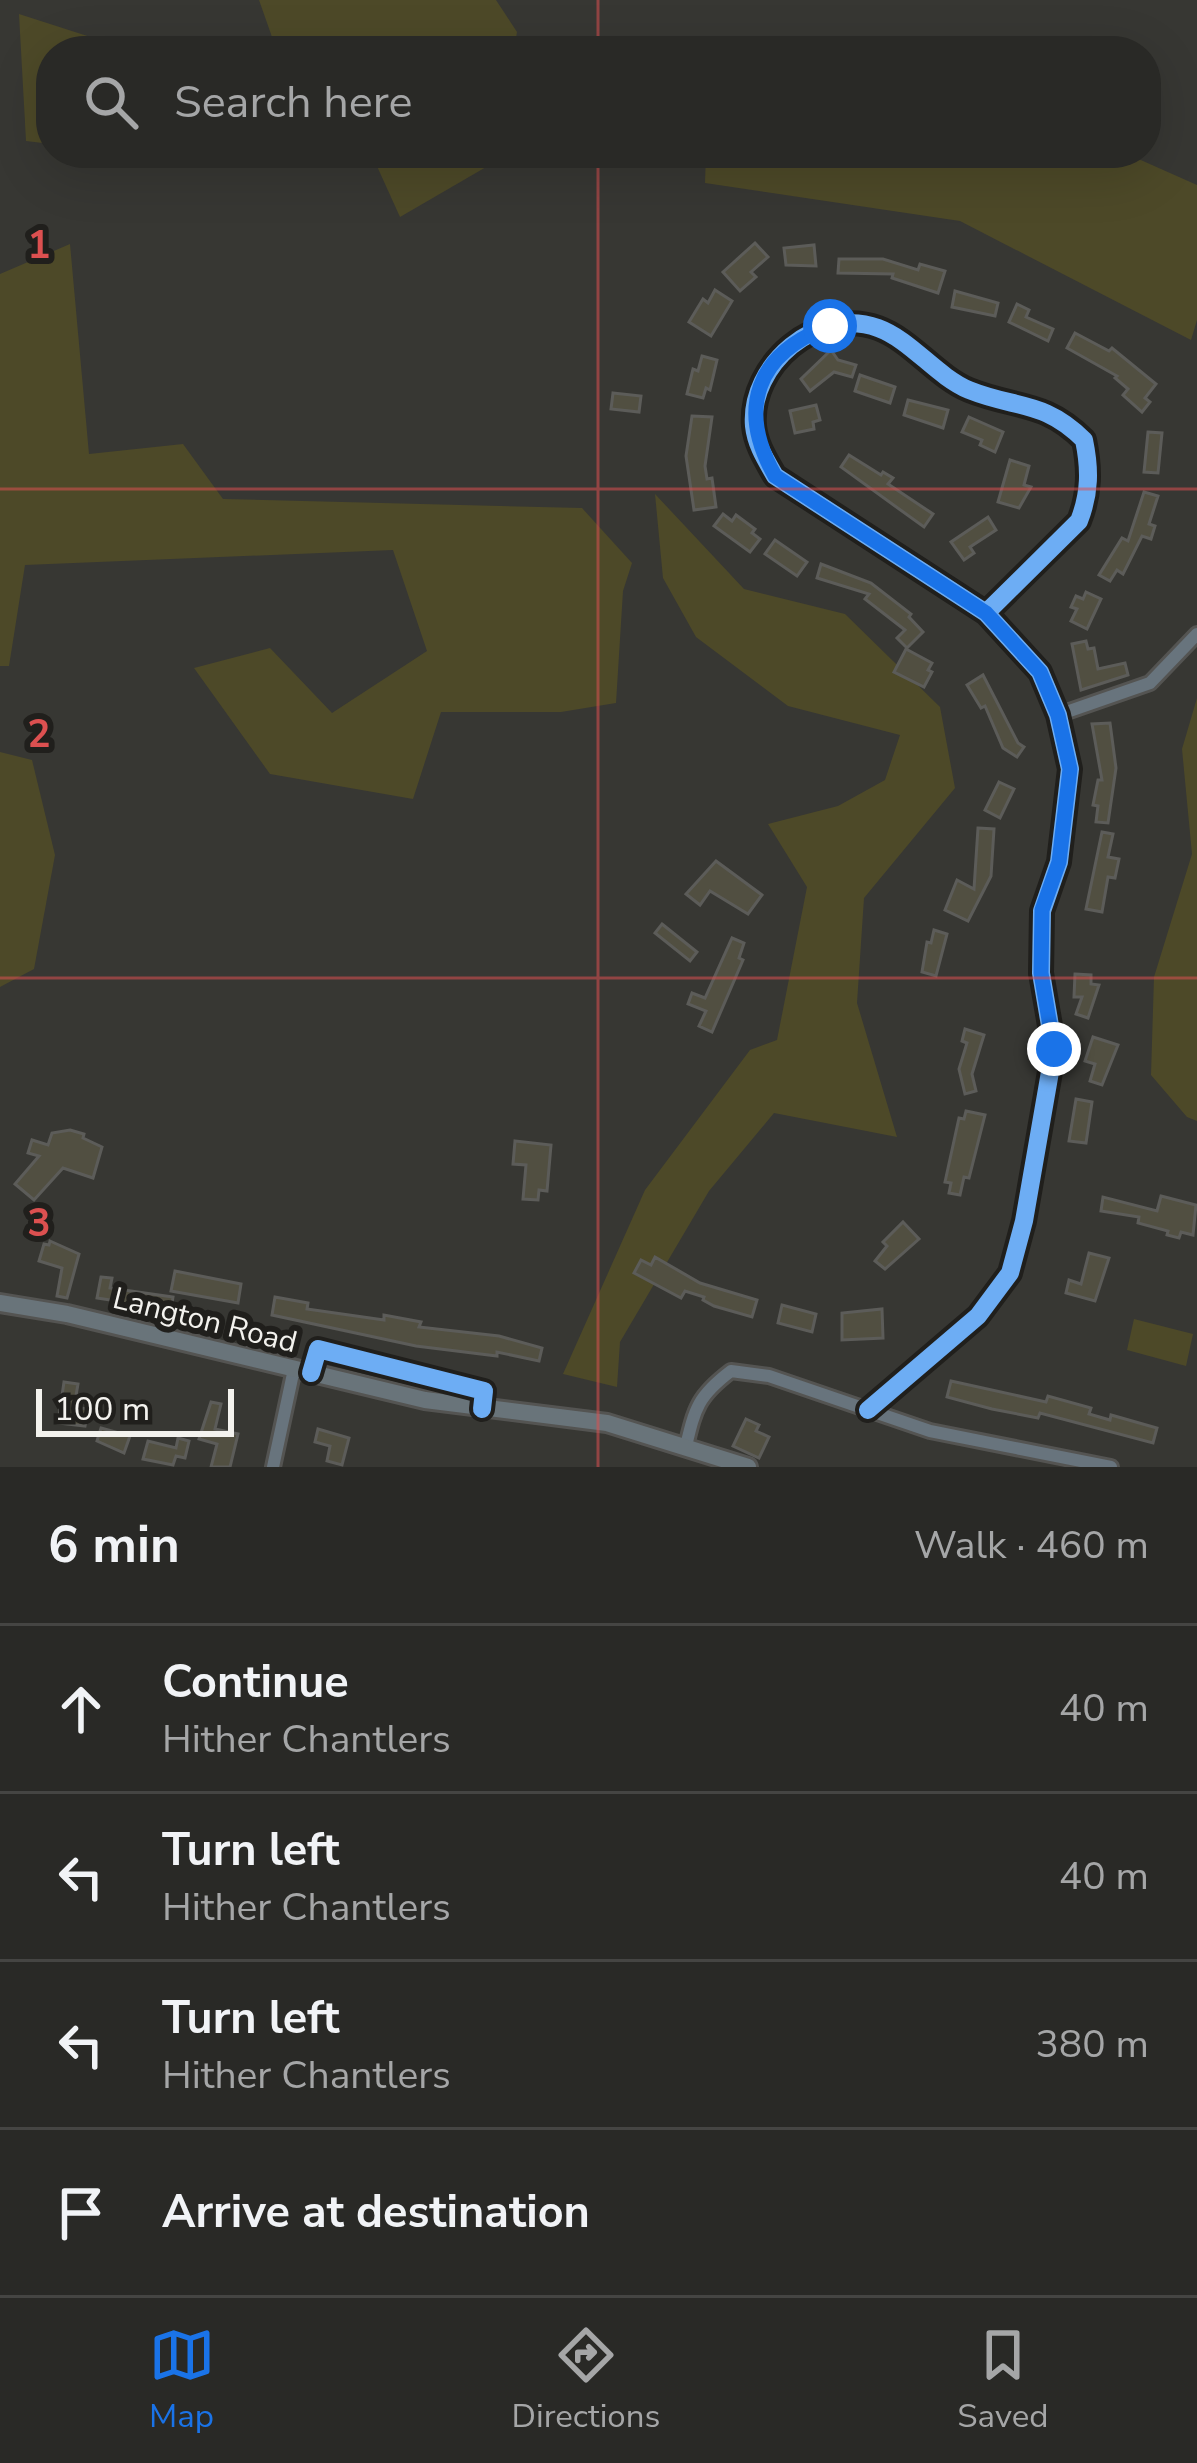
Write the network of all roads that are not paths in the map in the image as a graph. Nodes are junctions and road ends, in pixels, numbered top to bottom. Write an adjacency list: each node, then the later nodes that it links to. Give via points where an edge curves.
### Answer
1 (986, 613): 1 (street, via 775,476 759,448 757,399 781,354 806,335 830,326 878,328 966,389 1051,412 1084,440 1089,480 1079,521); 3 (street, via 1040,672)
2 (1197, 634): 3 (street, via 1150,683)
3 (1058, 715): 6 (street, via 1070,769 1059,862 1042,910 1041,973 1054,1049 1010,1273 978,1316)
4 (0, 1303): 5 (main road, Langton Road)
5 (302, 1371): 7 (main road, Langton Road, via 482,1409 607,1424); 8 (street)
6 (868, 1410): 7 (street, via 730,1371 696,1404); 10 (street, via 930,1431)
7 (686, 1446): 9 (main road, Langton Road)
8 (273, 1467)
9 (748, 1467)
10 (1111, 1467)

